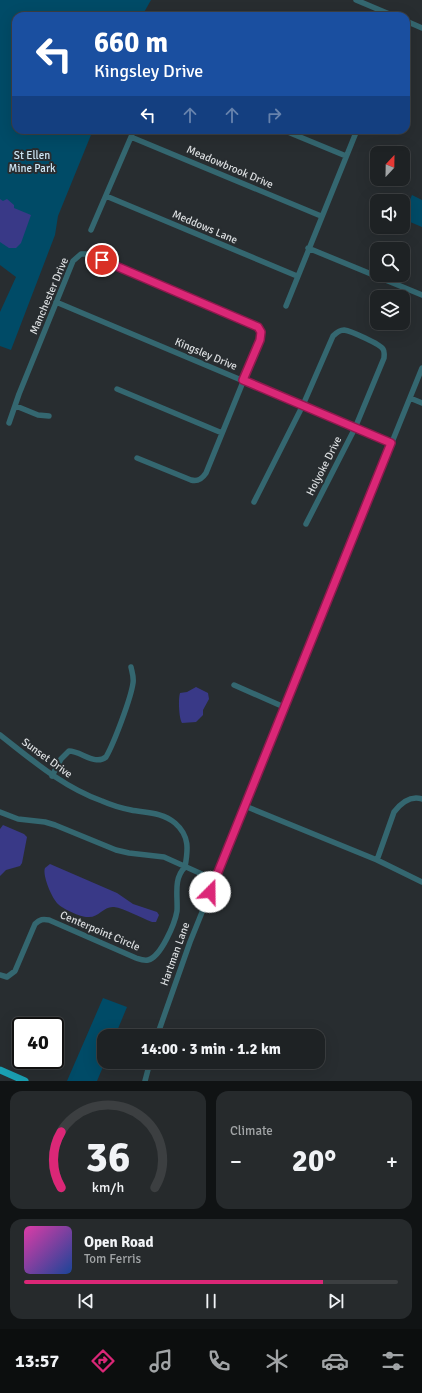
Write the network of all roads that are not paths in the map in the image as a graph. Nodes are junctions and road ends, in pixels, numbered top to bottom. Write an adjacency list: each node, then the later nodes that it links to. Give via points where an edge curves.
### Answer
1 (356, 0): 2 (street)
2 (384, 12)
3 (410, 23): 4 (street)
4 (422, 28)
5 (132, 134): 8 (street)
6 (293, 134): 9 (street)
7 (355, 134): 9 (street)
8 (131, 137): 10 (street); 11 (street, Meadowbrook Drive)
9 (346, 156): 11 (street)
10 (106, 196): 12 (street); 14 (street, Meddows Lane)
11 (321, 216): 13 (street)
12 (92, 230)
13 (308, 248): 14 (street); 15 (street)
14 (297, 276): 17 (street)
15 (422, 295)
16 (56, 302): 19 (street, Kingsley Drive); 19 (street, Manchester Drive, via 74,261 81,254 86,254 258,327 261,332 260,340); 24 (street, Manchester Drive)
17 (286, 306)
18 (422, 368): 21 (street, Hartman Lane)
19 (243, 380): 23 (street, Kingsley Drive); 28 (street)
20 (117, 389): 28 (street)
21 (410, 398): 22 (street); 29 (street, Hartman Lane)
22 (422, 403)
23 (303, 405): 27 (street, Kingsley Drive); 27 (street, Holyoke Drive, via 335,334 344,330 364,338 379,345 384,355); 31 (street, Holyoke Drive)
24 (16, 406): 25 (street, via 38,415); 26 (street, Manchester Drive)
25 (49, 416)
26 (8, 423)
27 (355, 428): 29 (street, Kingsley Drive); 32 (street, Holyoke Drive)
28 (222, 433): 30 (street, via 206,474 198,481)
29 (391, 443): 35 (street, Hartman Lane)
30 (137, 458)
31 (254, 502)
32 (306, 524)
33 (132, 667): 37 (street, via 131,691 106,756 97,760 77,752 69,752 61,759)
34 (234, 684): 35 (street)
35 (284, 706): 39 (street, Hartman Lane)
36 (0, 735): 37 (street, Sunset Drive)
37 (52, 776): 42 (street, Sunset Drive, via 76,791 102,802 160,815 175,823 184,835 188,848)
38 (422, 799): 41 (street, via 409,799 394,812)
39 (245, 806): 41 (street); 43 (street, Hartman Lane)
40 (0, 812): 42 (street, via 18,819 55,825 116,850 164,857)
41 (377, 860): 44 (street)
42 (184, 867): 43 (street); 45 (street, Centerpoint Circle, via 177,879 176,912 171,931 153,958 136,958 43,919 35,924 15,971 7,977)
43 (215, 880): 46 (street, Hartman Lane)
44 (422, 882)
45 (0, 975)
46 (159, 1029)
47 (148, 1069): 50 (street)
48 (0, 1070): 49 (main road)
49 (26, 1081)
50 (145, 1081)

